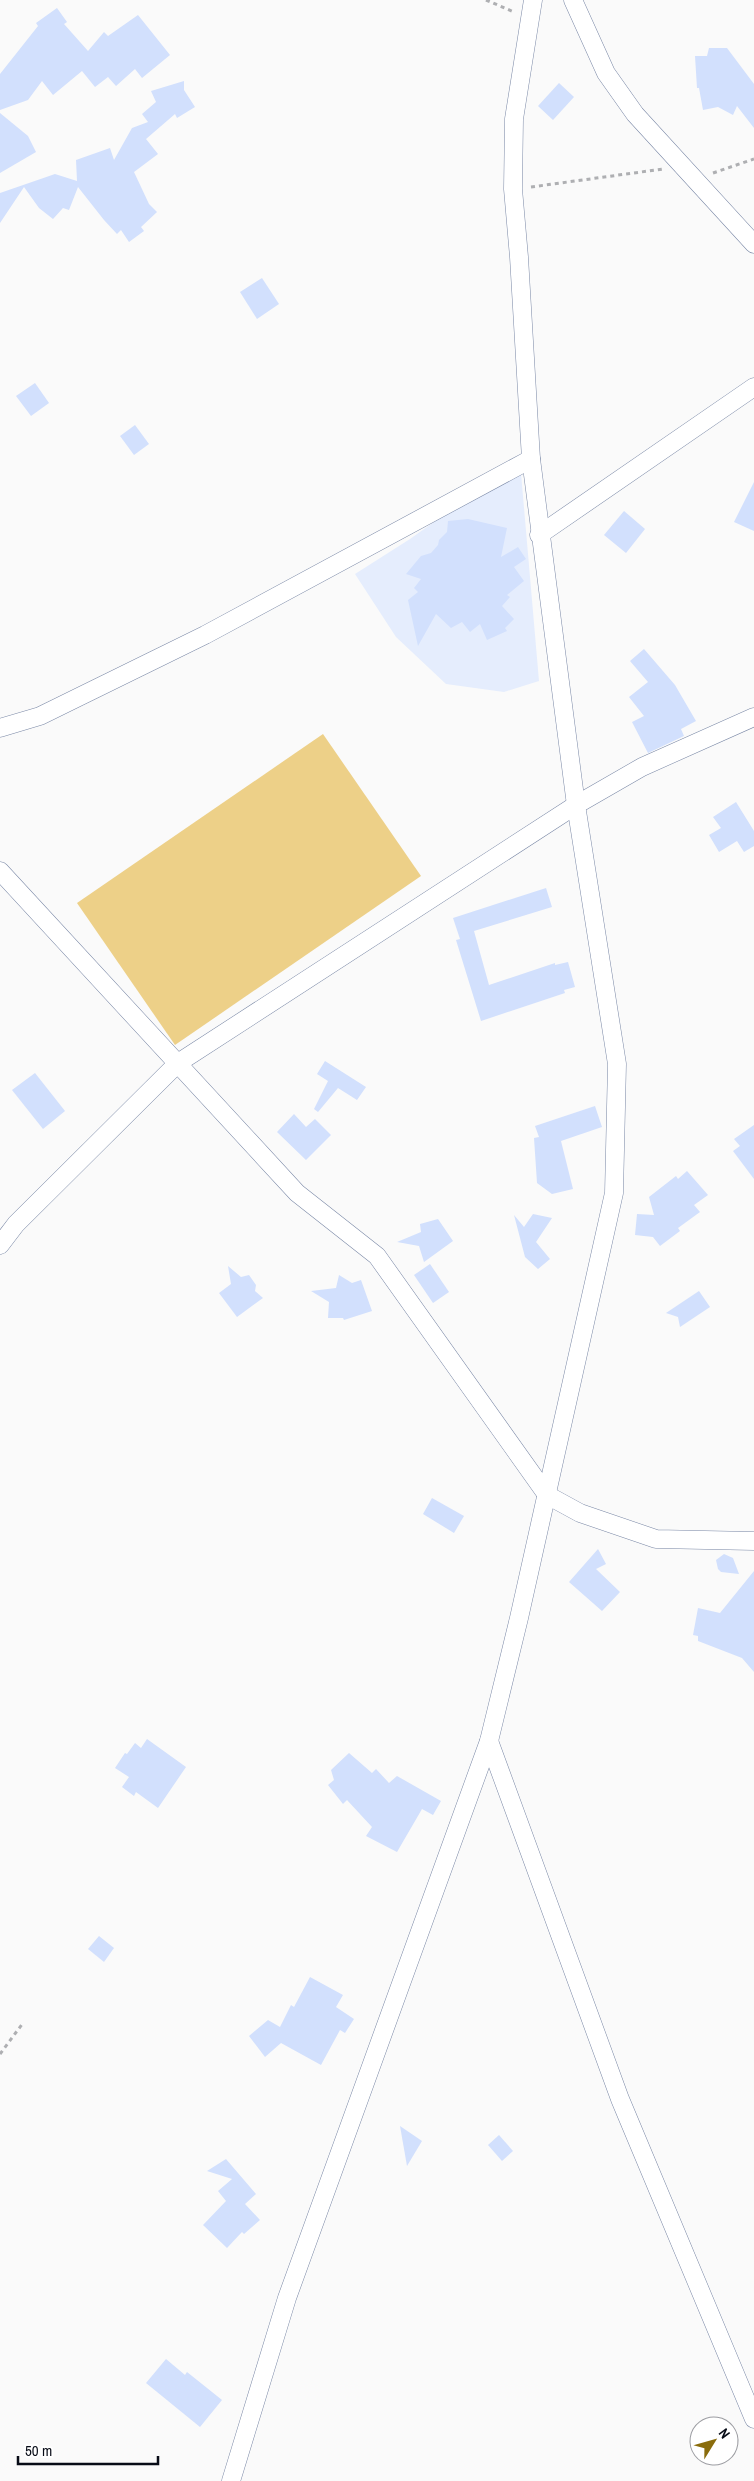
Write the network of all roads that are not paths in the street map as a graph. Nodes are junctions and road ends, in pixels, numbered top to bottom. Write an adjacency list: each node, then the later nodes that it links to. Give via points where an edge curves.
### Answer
1 (533, 0): 5 (street, via 514,119 513,189)
2 (573, 0): 3 (street, via 606,73 635,114)
3 (754, 244)
4 (754, 387): 6 (street)
5 (531, 459): 6 (street); 8 (street, via 205,635 40,716)
6 (539, 535): 9 (street)
7 (754, 717): 9 (street, via 642,767)
8 (0, 728)
9 (576, 805): 11 (street); 13 (street, via 617,1064 614,1193)
10 (0, 871): 11 (street)
11 (178, 1063): 12 (street, via 16,1224); 13 (street, via 297,1193 377,1256)
12 (0, 1245)
13 (547, 1495): 14 (street, via 580,1514 656,1539); 15 (street)
14 (754, 1541)
15 (489, 1741): 16 (street, via 620,2099); 17 (street, via 288,2298)
16 (754, 2419)
17 (230, 2481)

